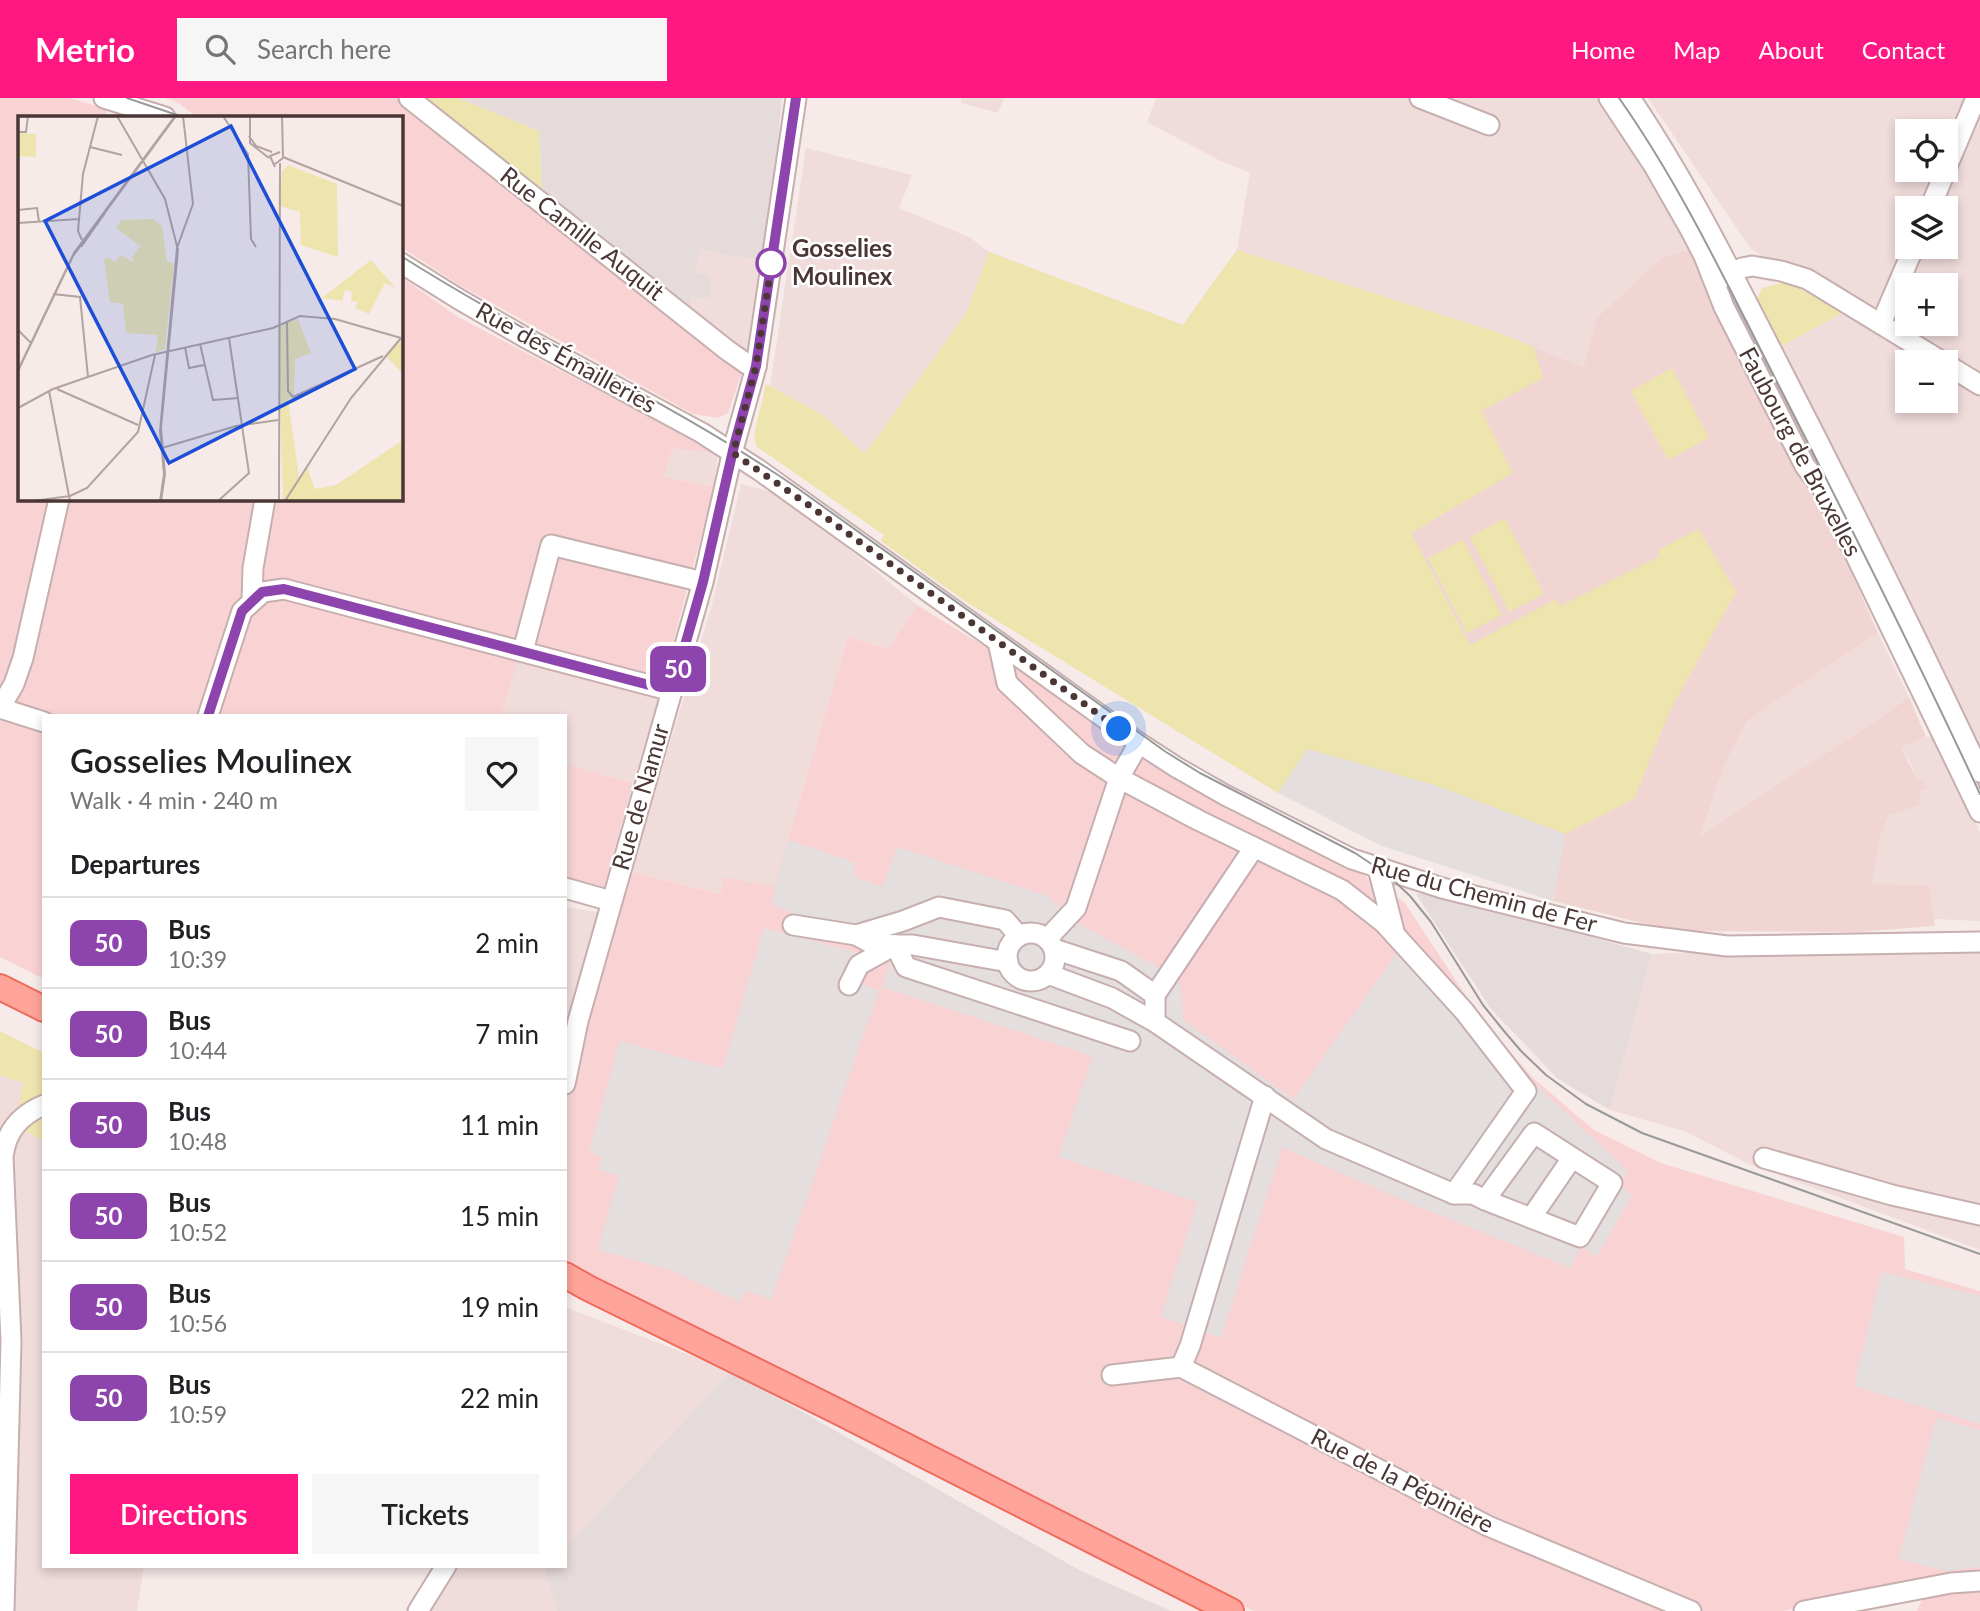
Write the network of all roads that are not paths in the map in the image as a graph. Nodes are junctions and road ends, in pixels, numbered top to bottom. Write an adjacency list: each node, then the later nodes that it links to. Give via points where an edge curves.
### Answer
1 (104, 98): 8 (street)
2 (409, 98): 17 (street, Rue Camille Auquit, via 727,350)
3 (796, 98): 17 (street, Rue de Namur)
4 (1420, 98): 10 (street)
5 (1609, 98): 14 (street, Faubourg de Bruxelles, via 1704,256)
6 (1630, 98): 14 (street, Faubourg de Bruxelles, via 1686,187)
7 (1976, 98): 11 (street)
8 (122, 111): 9 (street)
9 (157, 116)
10 (1489, 125)
11 (1958, 141)
12 (1909, 259): 15 (street)
13 (402, 264): 20 (street, Rue des Émailleries)
14 (1723, 278): 15 (street, via 1752,266 1781,271 1807,279); 32 (street, Faubourg de Bruxelles, via 1847,499); 34 (street, Faubourg de Bruxelles, via 1724,307 1805,466 1824,490)
15 (1881, 324): 16 (street)
16 (1924, 350)
17 (756, 366): 20 (street, Rue de Namur)
18 (1958, 371): 19 (street)
19 (1980, 385)
20 (733, 453): 23 (street, Rue de Namur); 25 (street, Rue du Chemin de Fer)
21 (59, 500): 28 (street, via 23,658)
22 (265, 500): 24 (street)
23 (703, 582): 26 (street, via 551,545); 27 (street, Rue de Namur)
24 (252, 601): 26 (street, via 262,592 284,589); 29 (street, via 242,611)
25 (998, 642): 31 (street, Rue du Chemin de Fer); 33 (street, via 1007,683 1082,754)
26 (523, 652): 27 (street)
27 (672, 691): 38 (street, Rue de Namur)
28 (0, 708): 30 (street)
29 (209, 714)
30 (42, 721)
31 (1139, 743): 33 (street); 36 (street, Rue du Chemin de Fer, via 1226,795)
32 (1980, 772)
33 (1119, 778): 35 (street); 44 (street, via 1076,908)
34 (1980, 812)
35 (1253, 849): 41 (street, via 1342,890); 50 (street)
36 (1378, 868): 41 (street); 43 (street, Rue du Chemin de Fer, via 1624,933 1727,946)
37 (567, 889): 38 (street)
38 (611, 901): 54 (street, Rue de Namur)
39 (793, 925): 40 (street)
40 (856, 935): 42 (street, via 939,907 1005,920); 45 (street, via 871,943)
41 (1395, 935): 59 (street, via 1464,1011 1526,1091)
42 (1019, 936): 44 (street, via 1036,933); 46 (street, via 1009,947)
43 (1980, 943)
44 (1050, 944): 47 (street, via 1055,962); 50 (street, via 1121,971)
45 (895, 945): 46 (street); 48 (street, via 859,965); 53 (street, via 906,967)
46 (1007, 962): 47 (street, via 1021,979 1035,981)
47 (1048, 974): 52 (street, via 1112,998)
48 (849, 985)
49 (0, 987): 51 (main road)
50 (1156, 995): 52 (street)
51 (42, 1008)
52 (1156, 1021): 55 (street)
53 (1130, 1041)
54 (567, 1074)
55 (1265, 1096): 59 (street, via 1326,1139); 64 (street)
56 (42, 1106): 68 (street, via 14,1125 3,1157 11,1341)
57 (1572, 1157): 60 (street, via 1534,1133); 62 (street); 62 (street, via 1612,1183 1580,1237)
58 (1764, 1158): 61 (street)
59 (1454, 1194): 60 (street, via 1473,1194)
60 (1485, 1200): 62 (street)
61 (1980, 1216)
62 (1531, 1218)
63 (567, 1276): 70 (main road)
64 (1181, 1367): 65 (street); 71 (street, Rue de la Pépinière, via 1488,1526)
65 (1112, 1375)
66 (445, 1568): 69 (street)
67 (1980, 1581): 72 (street)
68 (4, 1611)
69 (418, 1611)
70 (1231, 1611)
71 (1691, 1611)
72 (1804, 1611)

